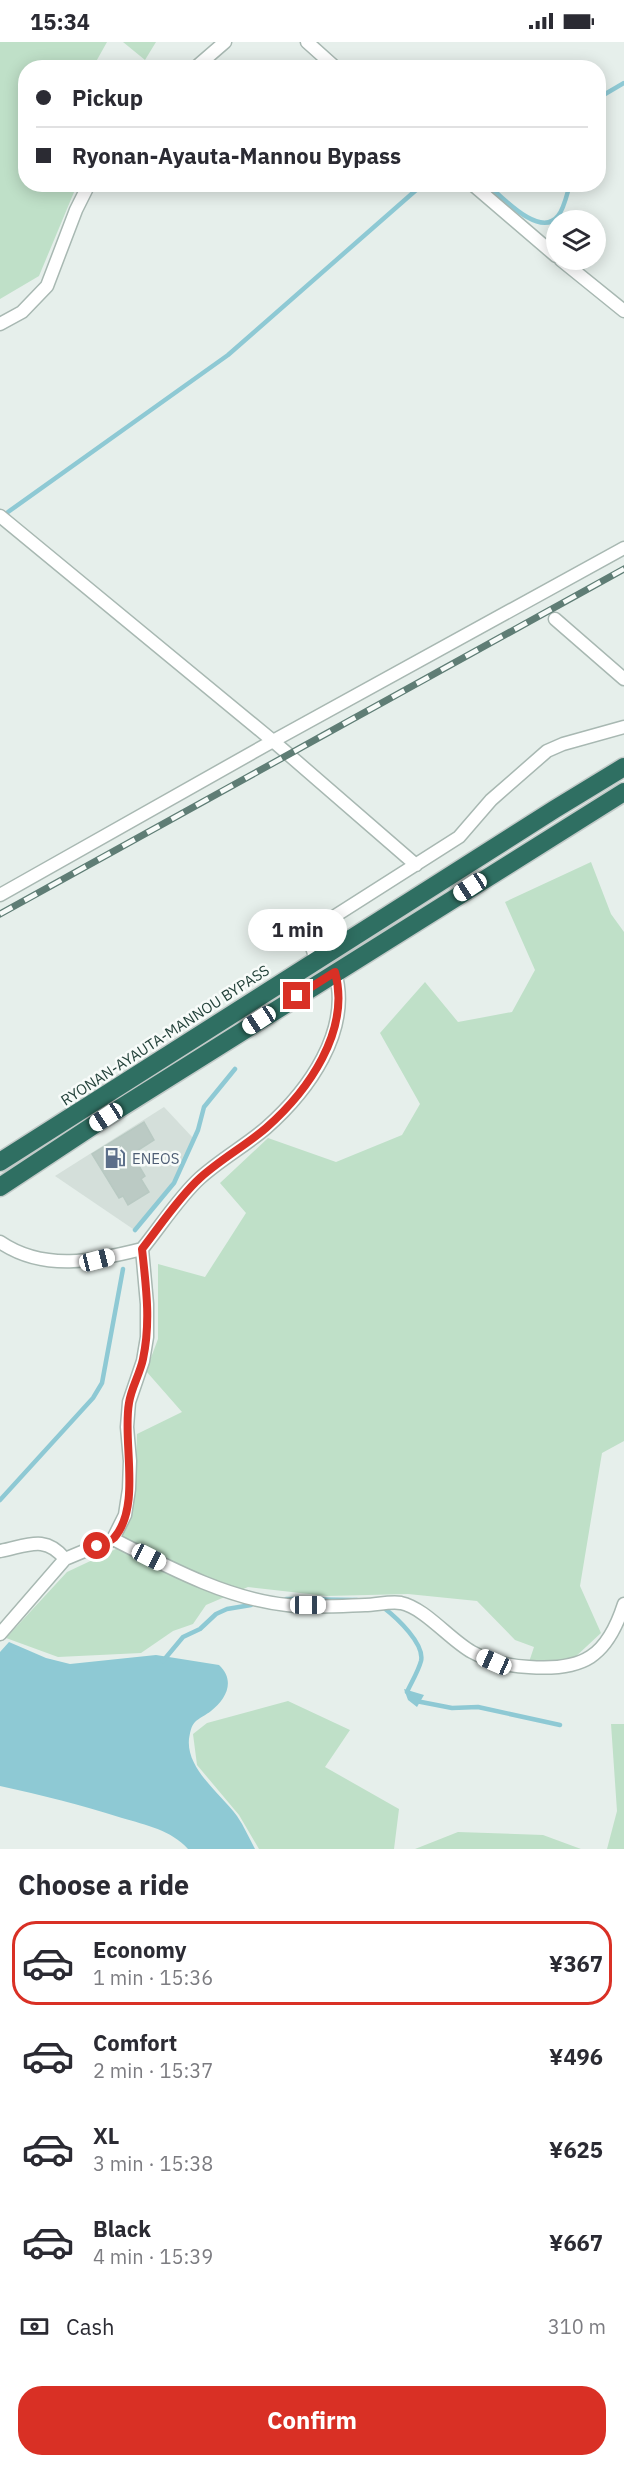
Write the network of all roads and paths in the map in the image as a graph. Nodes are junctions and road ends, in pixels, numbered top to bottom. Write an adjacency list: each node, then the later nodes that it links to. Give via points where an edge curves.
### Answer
1 (225, 42): 3 (street)
2 (307, 42): 4 (street)
3 (204, 60)
4 (327, 60)
5 (85, 192): 10 (street, via 47,286 22,312)
6 (481, 192): 7 (street)
7 (546, 247)
8 (573, 270): 9 (street)
9 (624, 311)
10 (0, 324)
11 (0, 516): 16 (street)
12 (624, 548): 16 (street)
13 (555, 620): 14 (street)
14 (624, 679)
15 (624, 727): 19 (street, via 547,751 491,800 459,837)
16 (273, 741): 19 (street); 20 (street)
17 (624, 767): 21 (highway, RYONAN-AYAUTA-MANNOU BYPASS)
18 (624, 792): 22 (highway)
19 (416, 865): 21 (street, via 313,930 310,941)
20 (0, 895)
21 (316, 960): 23 (highway, RYONAN-AYAUTA-MANNOU BYPASS)
22 (335, 972): 24 (highway); 26 (street, via 340,988 337,1016 331,1040 311,1077 266,1128 199,1179)
23 (0, 1162)
24 (0, 1187)
25 (0, 1242): 26 (street, via 30,1256 70,1263)
26 (142, 1249): 27 (street, via 147,1337 129,1402 129,1489 125,1515)
27 (113, 1539): 29 (street); 30 (street, via 244,1597 287,1605 400,1603 471,1652 513,1666 568,1668 581,1663 604,1644)
28 (0, 1551): 29 (street, via 40,1543 56,1548)
29 (65, 1559): 31 (street)
30 (624, 1604)
31 (0, 1634)

